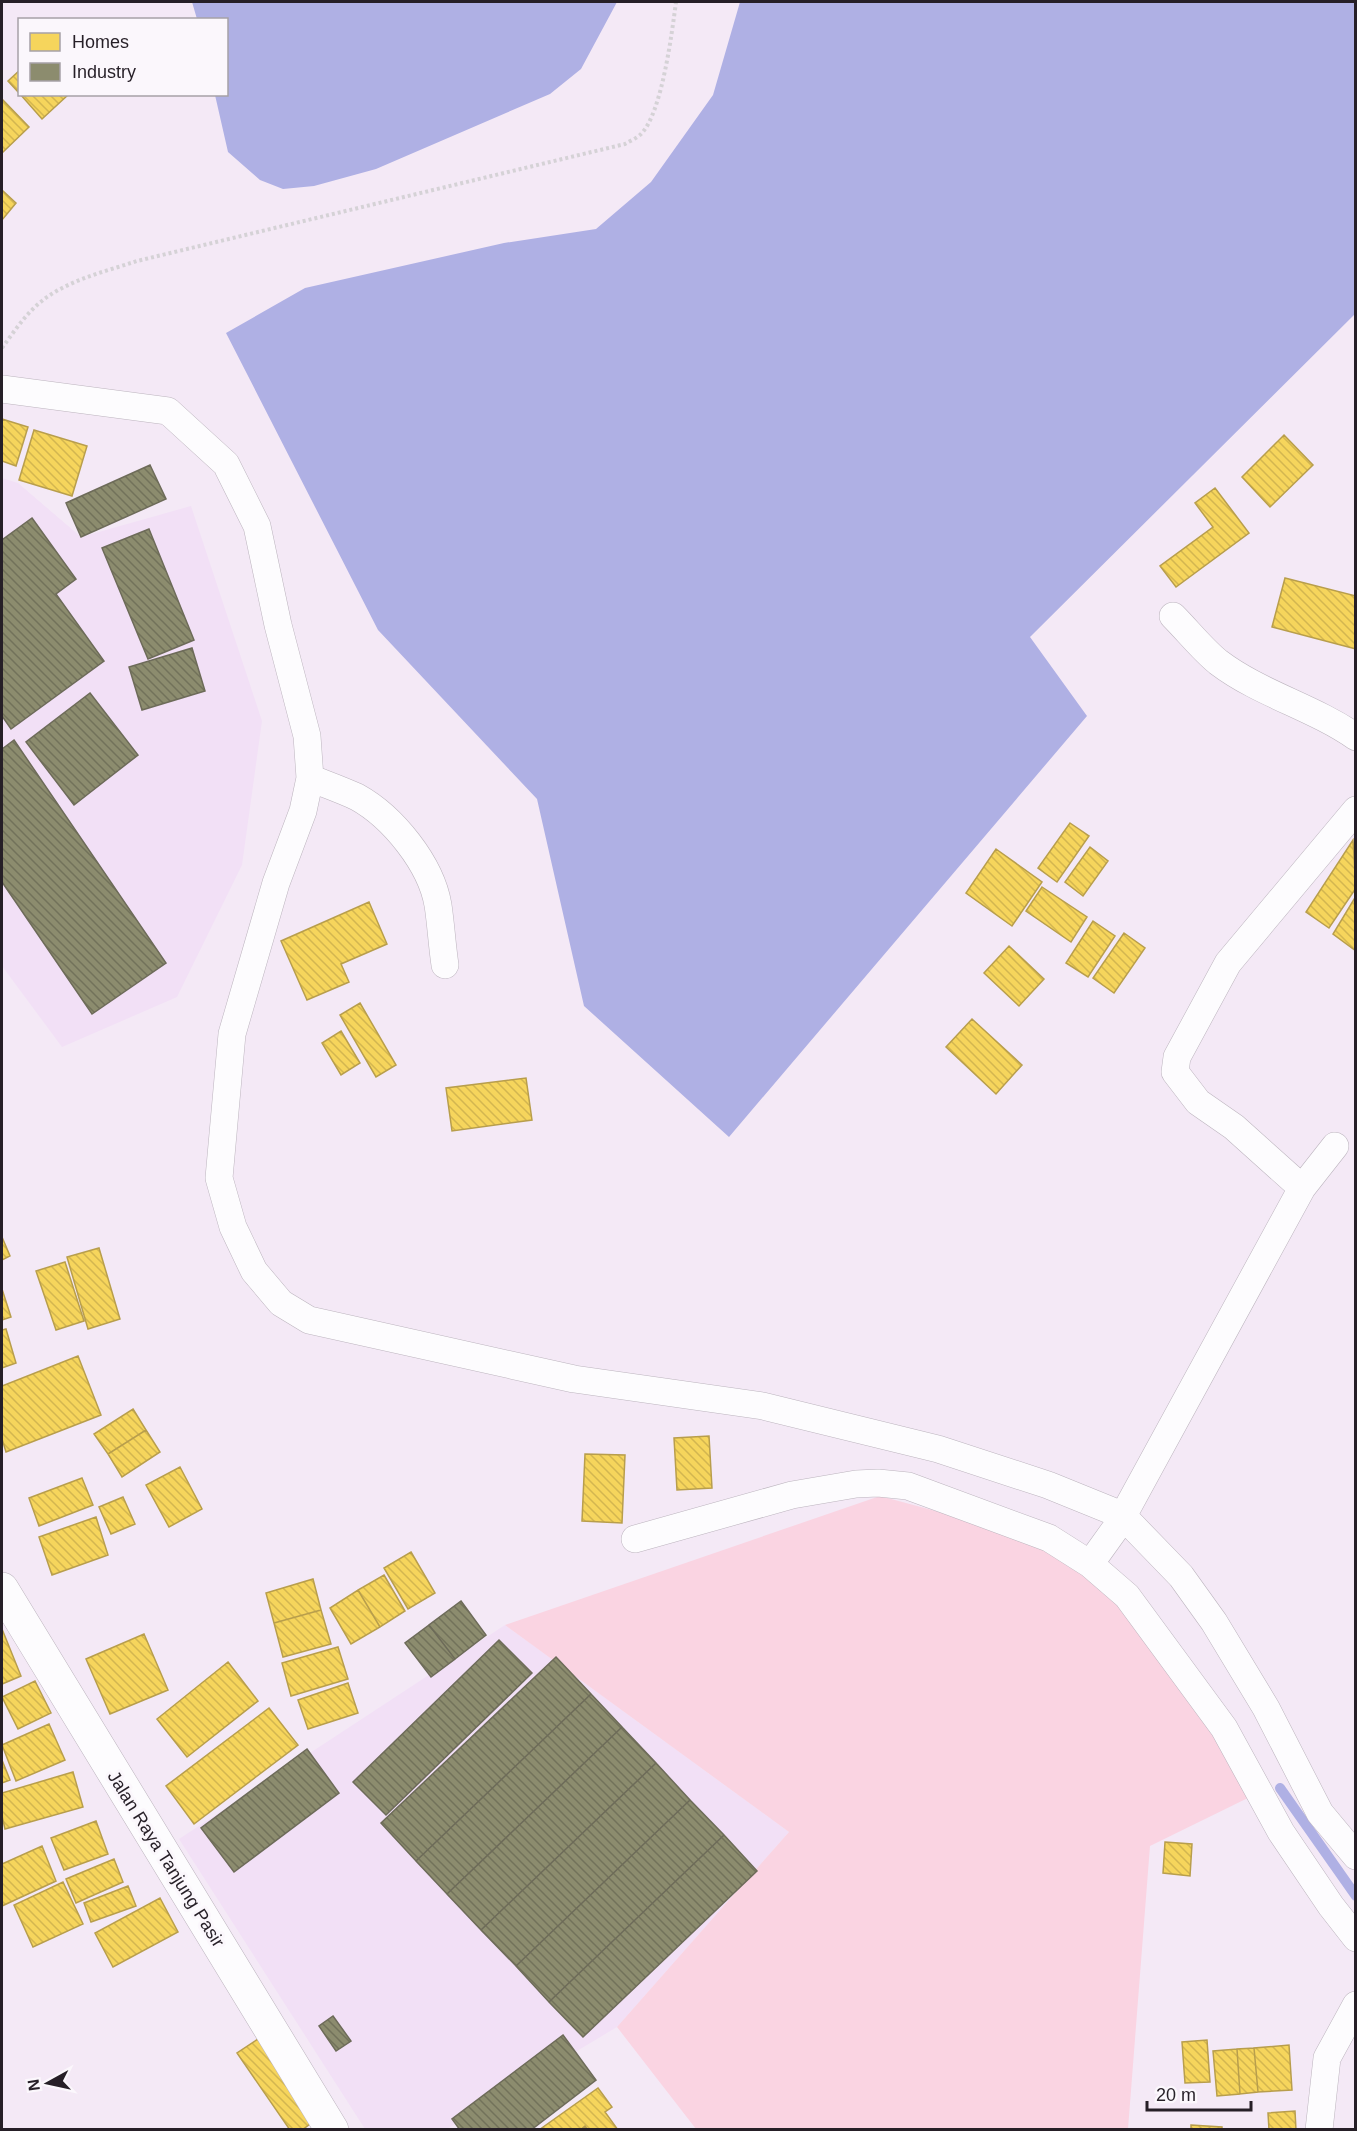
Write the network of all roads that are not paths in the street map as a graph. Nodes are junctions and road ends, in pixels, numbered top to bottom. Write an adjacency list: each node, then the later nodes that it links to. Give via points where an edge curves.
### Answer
1 (2, 389): 4 (street, via 168,411 226,464 257,526 307,736)
2 (1173, 616): 3 (street, via 1218,662)
3 (1356, 737)
4 (310, 778): 6 (street, via 356,797 403,838 426,871 438,903); 9 (street, via 232,1034 219,1178 233,1227 250,1262 281,1303 309,1320 551,1374 764,1406 938,1449 1048,1485)
5 (1356, 810): 8 (street, via 1228,963 1190,1029 1176,1064 1175,1072 1198,1102 1234,1127)
6 (445, 965)
7 (1335, 1146): 8 (street)
8 (1302, 1188): 9 (street)
9 (1120, 1520): 11 (street); 13 (street, via 1181,1576 1214,1622 1266,1708 1320,1813)
10 (635, 1539): 11 (street, via 792,1495 878,1483 908,1486 988,1513 1048,1538)
11 (1091, 1562): 14 (street, via 1127,1596 1224,1728 1281,1832)
12 (2, 1589): 16 (street, Jalan Raya Tanjung Pasir)
13 (1356, 1856)
14 (1356, 1938)
15 (1356, 2005): 17 (street, via 1327,2058)
16 (332, 2130)
17 (1319, 2130)

